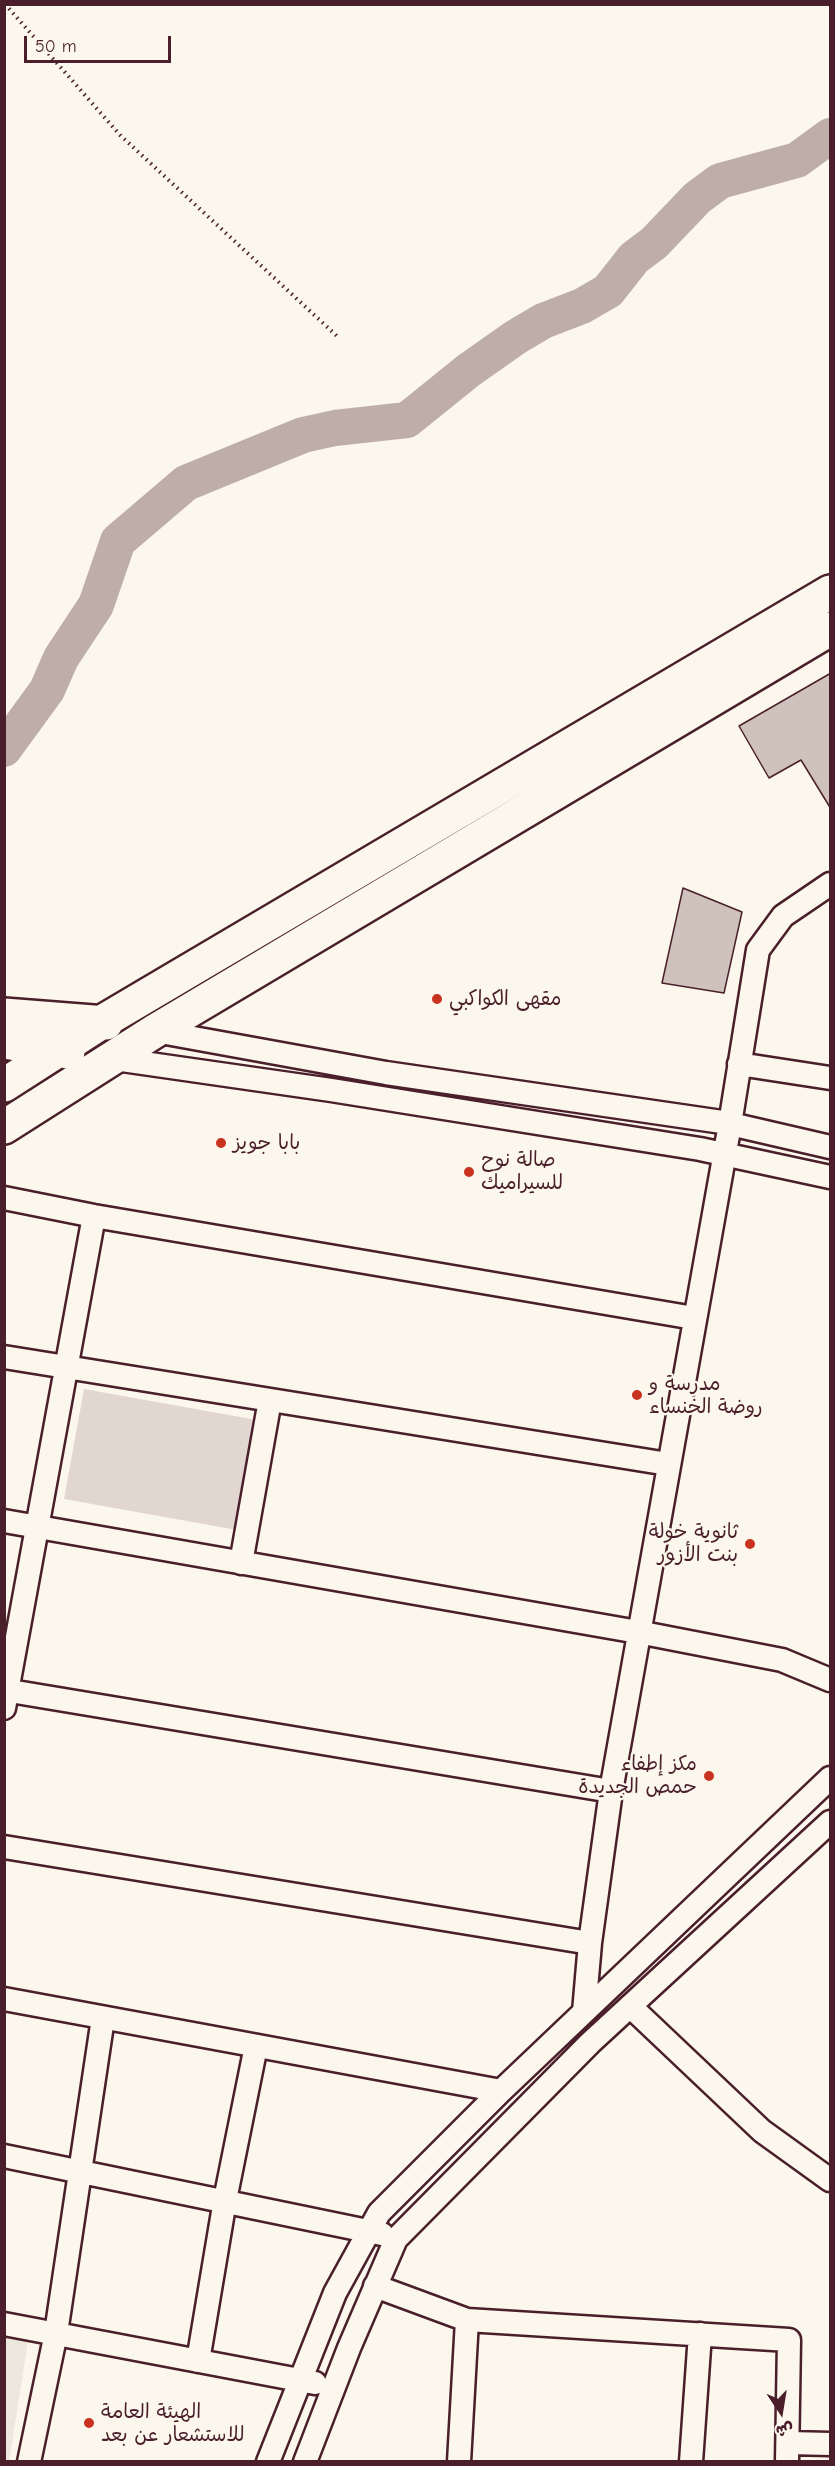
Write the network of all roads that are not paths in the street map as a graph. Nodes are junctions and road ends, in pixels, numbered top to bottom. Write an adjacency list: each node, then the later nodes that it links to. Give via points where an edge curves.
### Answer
1 (831, 591): 5 (main road)
2 (831, 629): 6 (main road)
3 (831, 884): 10 (street, via 783,916 758,950)
4 (4, 1015): 5 (main road)
5 (102, 1022): 6 (main road); 8 (main road)
6 (155, 1031): 9 (main road); 13 (street, via 386,1073)
7 (4, 1042): 8 (main road)
8 (57, 1051): 9 (main road); 12 (main road)
9 (115, 1059): 14 (main road); 16 (street)
10 (739, 1064): 11 (street); 13 (street)
11 (831, 1078)
12 (4, 1085)
13 (730, 1124): 15 (street); 16 (street)
14 (4, 1127)
15 (831, 1148)
16 (724, 1154): 17 (street); 20 (street)
17 (831, 1177)
18 (4, 1198): 19 (street)
19 (94, 1216): 20 (street); 22 (street)
20 (694, 1318): 24 (street)
21 (4, 1357): 22 (street)
22 (66, 1368): 23 (street); 26 (street)
23 (270, 1400): 24 (street); 27 (street)
24 (668, 1464): 28 (street)
25 (4, 1521): 26 (street)
26 (37, 1527): 27 (street); 30 (street)
27 (241, 1563): 28 (street)
28 (638, 1632): 29 (street, via 782,1660); 32 (street)
29 (831, 1680)
30 (6, 1696): 32 (street)
31 (831, 1778): 38 (street)
32 (611, 1791): 35 (street)
33 (831, 1822): 37 (street)
34 (4, 1847): 35 (street)
35 (590, 1943): 38 (street)
36 (4, 1999): 39 (street)
37 (630, 2006): 44 (street, via 762,2131); 47 (street)
38 (584, 2012): 41 (street)
39 (104, 2018): 40 (street); 43 (street)
40 (256, 2046): 41 (street); 45 (street)
41 (501, 2091): 46 (street, via 378,2213)
42 (4, 2156): 43 (street)
43 (82, 2172): 45 (street); 51 (street)
44 (831, 2180)
45 (225, 2200): 46 (street); 53 (street)
46 (370, 2229): 47 (street); 54 (street, via 335,2293)
47 (396, 2239): 48 (street)
48 (375, 2286): 49 (street); 55 (street)
49 (467, 2320): 52 (street); 61 (street)
50 (4, 2324): 51 (street)
51 (56, 2333): 53 (street); 58 (street)
52 (700, 2334): 57 (street, via 789,2340); 62 (street)
53 (198, 2361): 54 (street)
54 (302, 2381): 55 (street); 59 (street)
55 (334, 2387): 60 (street)
56 (831, 2444): 57 (street)
57 (788, 2452)
58 (29, 2462)
59 (268, 2462)
60 (305, 2462)
61 (459, 2462)
62 (692, 2462)

